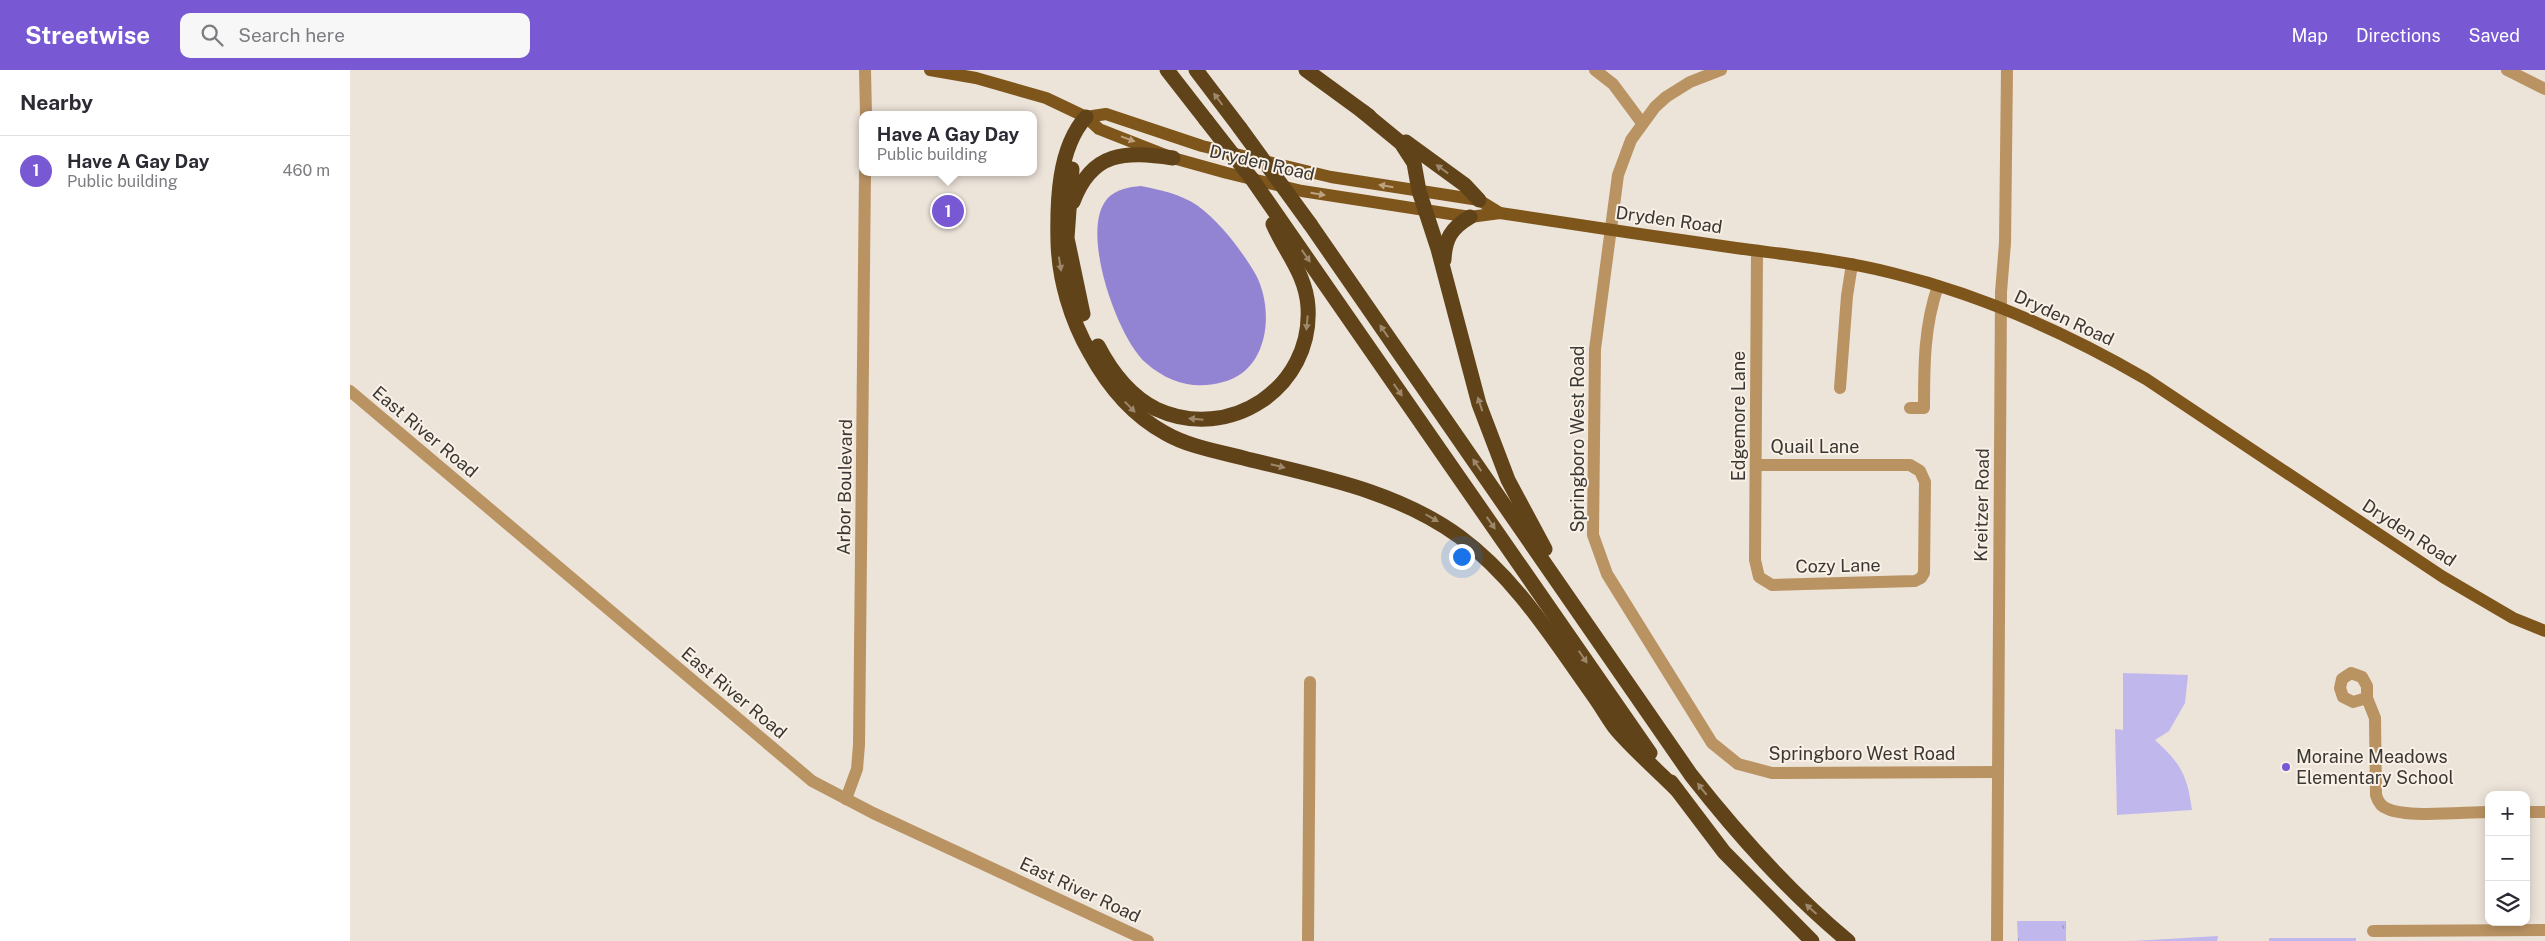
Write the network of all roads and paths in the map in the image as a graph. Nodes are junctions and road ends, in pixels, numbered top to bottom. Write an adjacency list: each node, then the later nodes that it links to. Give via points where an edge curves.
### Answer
1 (865, 70): 11 (street)
2 (930, 70): 13 (main road, Dryden Road, via 1015,88)
3 (1167, 70): 22 (highway, bridge, via 1252,179)
4 (1196, 70): 36 (highway, one-way to 4, bridge, via 1310,224)
5 (1306, 70): 12 (highway)
6 (1595, 70): 14 (street, via 1613,84)
7 (1721, 70): 14 (street, Springboro West Road, via 1678,89)
8 (2006, 70): 29 (street, Kreitzer Road, via 2005,243)
9 (2507, 70): 10 (street)
10 (2545, 89)
11 (866, 111)
12 (1362, 111): 17 (highway, via 1407,150 1416,169); 18 (highway, one-way to 12, via 1465,185)
13 (1086, 117): 15 (main road, Dryden Road, one-way to 15, via 1099,128); 17 (main road, Dryden Road, one-way to 13, via 1331,177 1202,146 1106,114); 21 (highway, via 1085,132 1072,171); 41 (highway, one-way to 41, via 1075,129 1064,166 1059,193 1058,252 1076,326 1099,370 1119,396 1134,413 1184,442 1356,486 1435,519 1489,561 1521,596 1616,728)
14 (1642, 123): 24 (street, Springboro West Road, via 1625,151)
15 (1173, 158): 19 (main road, Dryden Road, one-way to 19, via 1302,192); 21 (highway, via 1136,154 1108,159 1091,170 1082,182)
16 (865, 176): 42 (street, Arbor Boulevard, via 859,745 857,769)
17 (1419, 191): 18 (main road, Dryden Road); 19 (highway)
18 (1479, 200): 20 (main road, Dryden Road)
19 (1426, 211): 23 (main road, Dryden Road); 27 (highway)
20 (1500, 214): 23 (main road, Dryden Road); 24 (main road, Dryden Road)
21 (1068, 215): 22 (highway, one-way to 21, via 1301,277 1308,307 1306,336 1291,372 1277,389 1252,407 1213,420 1182,418 1157,409 1139,399 1106,361 1088,329 1079,303 1067,238)
22 (1273, 215): 41 (highway, one-way to 41)
23 (1470, 217): 27 (highway, via 1453,229 1447,238)
24 (1609, 229): 25 (main road, Dryden Road); 40 (street, Springboro West Road, via 1595,349 1595,545 1607,574 1712,743 1738,764 1772,773)
25 (1757, 251): 26 (main road, Dryden Road); 33 (street, Edgemore Lane)
26 (1852, 264): 28 (main road, Dryden Road); 30 (street)
27 (1445, 277): 36 (highway, one-way to 27, via 1508,480 1479,404)
28 (1938, 286): 29 (main road, Dryden Road); 32 (street, via 1926,338 1924,408)
29 (2001, 307): 37 (main road, Dryden Road, via 2096,350 2138,375 2443,577 2513,618); 40 (street, Kreitzer Road)
30 (1840, 388)
31 (350, 391): 42 (street, East River Road, via 795,767 822,787)
32 (1910, 408)
33 (1756, 465): 34 (street, Edgemore Lane, via 1755,560); 35 (street, Quail Lane, via 1916,467 1924,476 1924,573)
34 (1761, 579): 35 (street, Cozy Lane, via 1772,585)
35 (1918, 580)
36 (1584, 621): 51 (highway, one-way to 36, via 1783,883 1729,824 1661,734)
37 (2545, 631)
38 (1310, 682): 49 (street)
39 (2368, 698): 43 (street, via 2375,718 2376,795 2381,806 2401,812)
40 (1997, 772): 52 (street, Kreitzer Road)
41 (1676, 790): 50 (highway, via 1724,852)
42 (846, 799): 48 (street, East River Road)
43 (2485, 812)
44 (2530, 812): 45 (street)
45 (2545, 812)
46 (2545, 930): 47 (street)
47 (2373, 931)
48 (1148, 941)
49 (1308, 941)
50 (1812, 941)
51 (1848, 941)
52 (1997, 941)

